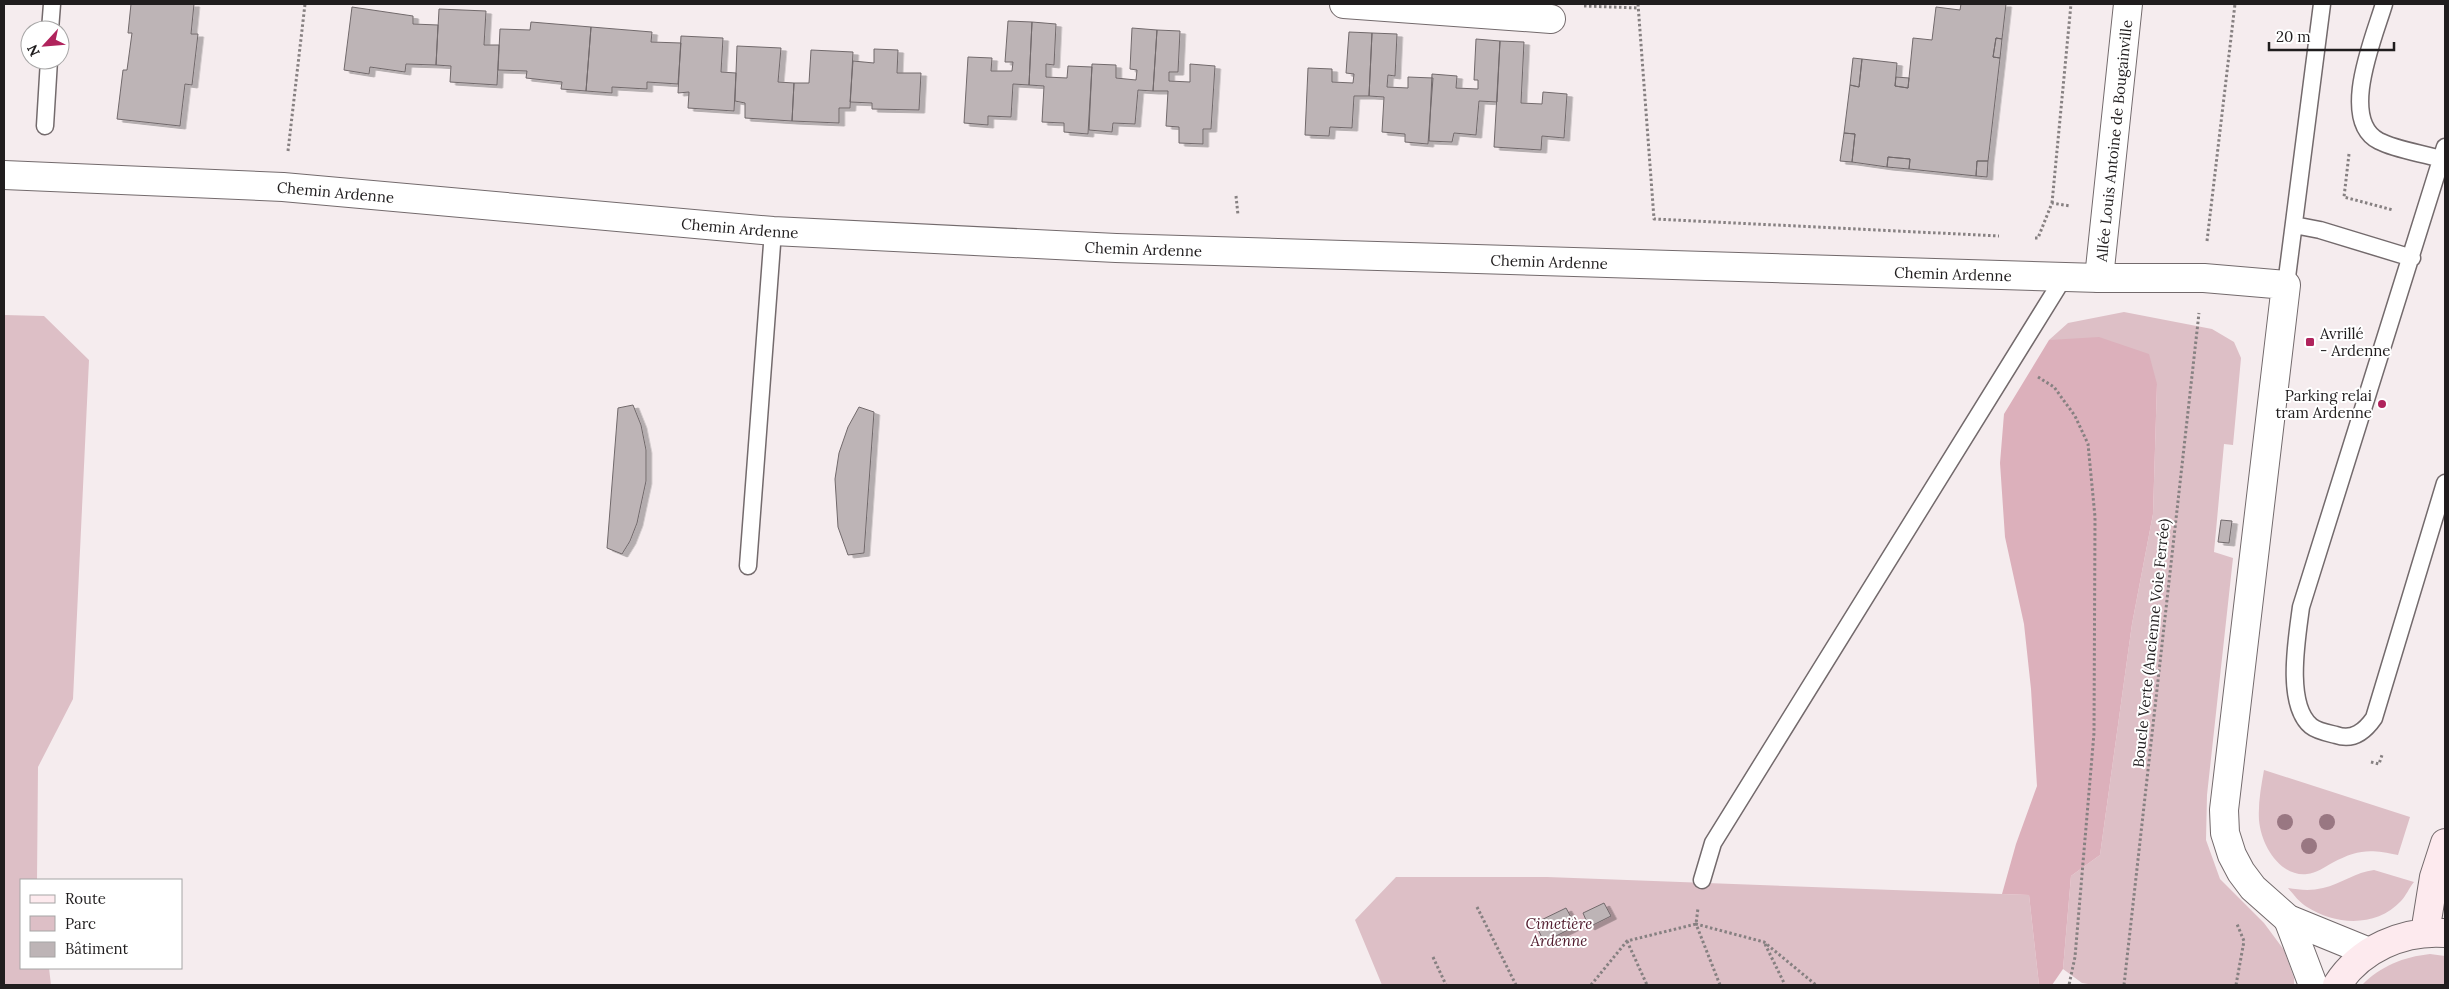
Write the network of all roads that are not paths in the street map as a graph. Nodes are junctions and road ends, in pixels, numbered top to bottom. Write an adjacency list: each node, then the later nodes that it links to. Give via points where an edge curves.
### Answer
1 (52, 4): 7 (lane)
2 (1344, 4): 6 (street)
3 (2128, 4): 16 (street, Allée Louis Antoine de Bougainville)
4 (2322, 4): 12 (lane)
5 (2384, 4): 10 (lane, via 2360,89 2360,113 2377,140)
6 (1551, 19)
7 (51, 20)
8 (48, 70): 9 (lane)
9 (45, 126)
10 (2443, 153): 14 (lane)
11 (4, 175): 13 (street, Chemin Ardenne, via 284,187)
12 (2294, 225): 14 (lane); 17 (lane)
13 (773, 231): 15 (street, Chemin Ardenne, via 1126,248); 19 (lane)
14 (2412, 258): 18 (lane, via 2301,608 2296,646 2297,699 2302,715 2313,728 2351,736 2361,733 2374,718)
15 (2064, 277): 16 (street, Chemin Ardenne); 21 (lane, via 1713,843)
16 (2099, 278): 17 (street, Chemin Ardenne, via 2204,278)
17 (2286, 285): 22 (street, via 2224,810 2225,833 2241,872 2253,888)
18 (2445, 483)
19 (748, 566)
20 (2445, 843): 23 (main road, via 2434,877)
21 (1702, 880)
22 (2288, 919): 24 (street); 25 (street)
23 (2435, 933): 24 (main road, via 2396,939)
24 (2370, 952): 26 (main road)
25 (2313, 985)
26 (2337, 985)

